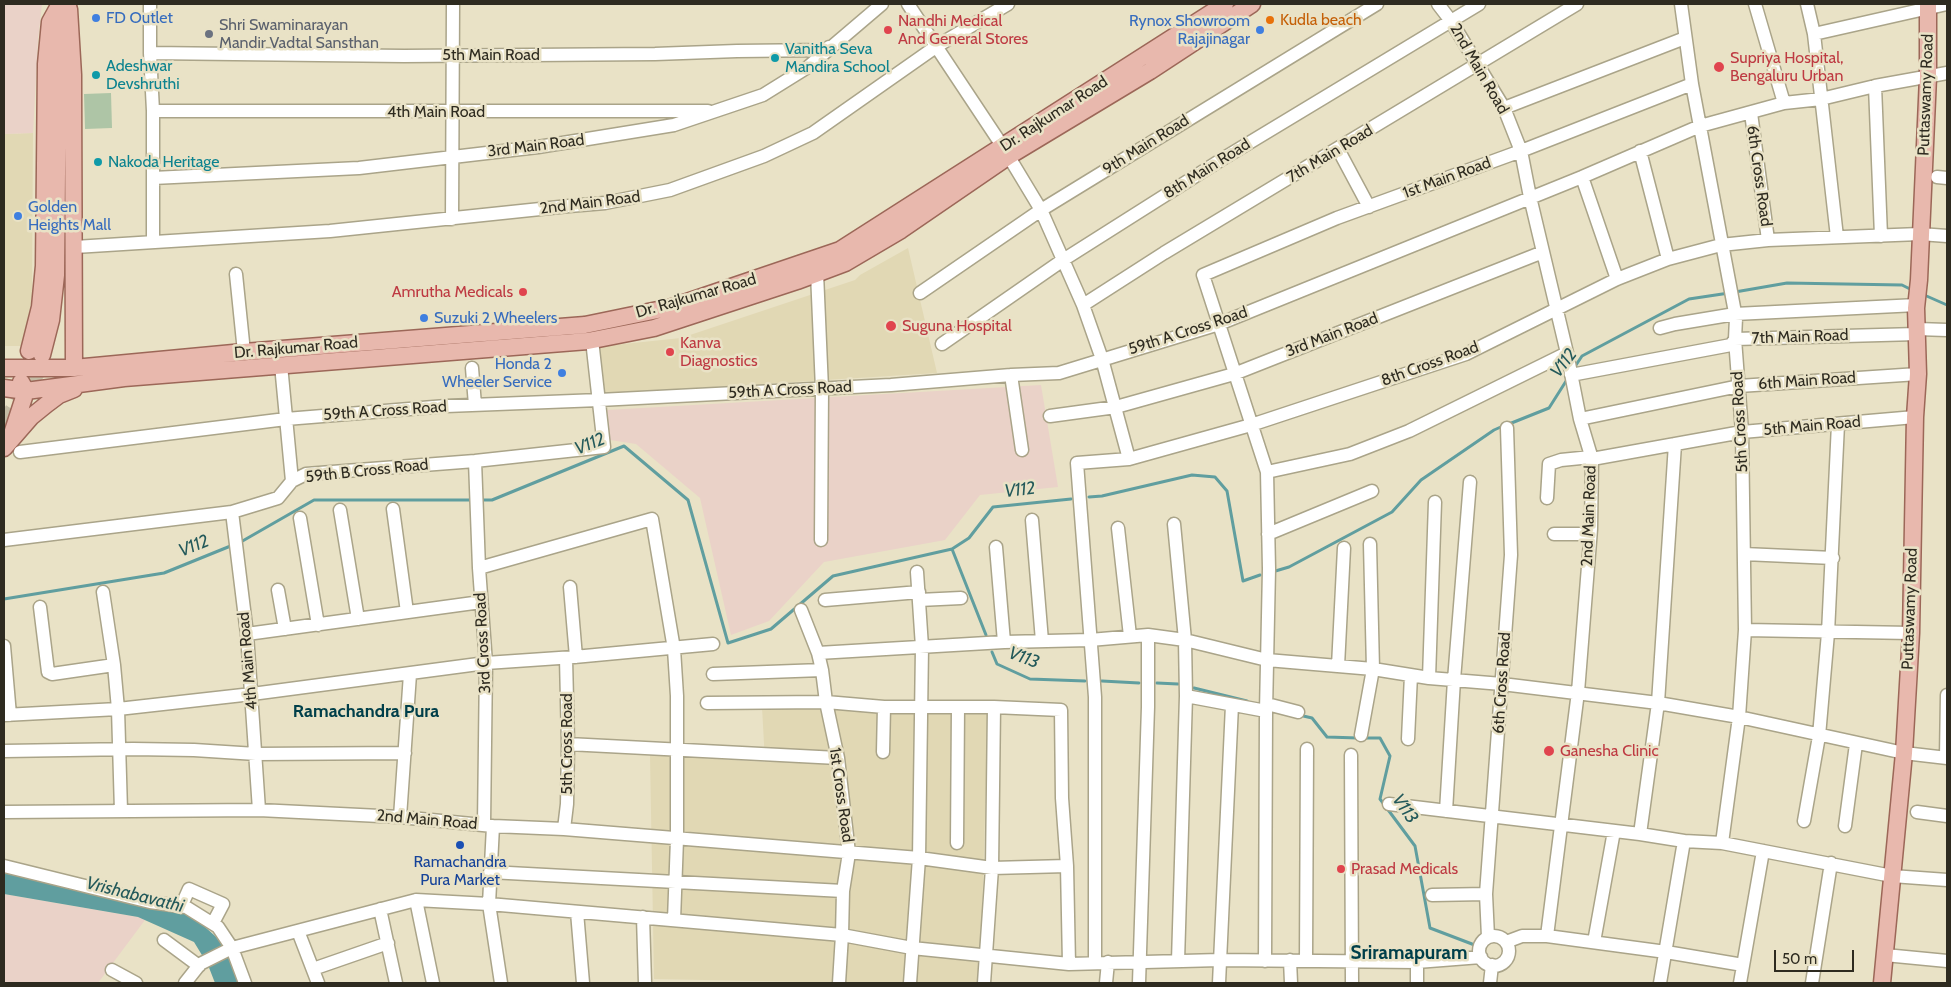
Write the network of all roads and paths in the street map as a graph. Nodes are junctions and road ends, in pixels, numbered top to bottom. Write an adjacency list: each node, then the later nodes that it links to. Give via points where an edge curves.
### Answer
1 (150, 4): 23 (street)
2 (453, 4): 24 (street)
3 (882, 4): 21 (street, 3rd Main Road)
4 (908, 4): 22 (street)
5 (1008, 4): 22 (street, 2nd Main Road)
6 (1225, 4): 41 (main road, Dr. Rajkumar Road)
7 (1252, 4): 41 (main road, Dr. Rajkumar Road, via 1150,71)
8 (1377, 4): 47 (street, 9th Main Road)
9 (1438, 4): 18 (street, 2nd Main Road)
10 (1479, 4): 18 (street, 8th Main Road)
11 (1577, 4): 25 (street, 7th Main Road)
12 (1681, 4): 20 (street, 5th Cross Road)
13 (1755, 4): 31 (street)
14 (1807, 4): 19 (street)
15 (1947, 4): 17 (street)
16 (68, 6): 16 (main road, via 61,33 58,70 54,296 48,332 36,353 44,266 46,64 50,22); 56 (main road, via 73,75)
17 (1928, 6): 19 (street); 27 (main road, Puttaswamy Road)
18 (1451, 21): 25 (street, 2nd Main Road); 59 (street, 8th Main Road)
19 (1814, 34): 30 (street)
20 (1685, 38): 28 (street, 5th Cross Road); 32 (street)
21 (831, 46): 24 (street, 5th Main Road, via 824,50); 34 (street, 3rd Main Road, via 808,67 763,95)
22 (937, 46): 41 (street); 48 (street, 2nd Main Road, via 813,134 764,156 670,190 605,204)
23 (150, 53): 24 (street, 5th Main Road); 33 (street)
24 (452, 55): 35 (street)
25 (1477, 64): 32 (street, 2nd Main Road); 38 (street, 7th Main Road)
26 (1947, 73): 27 (street)
27 (1928, 77): 29 (street, 59th A Cross Road); 49 (main road, Puttaswamy Road)
28 (1692, 84): 37 (street, 5th Cross Road); 39 (street, 1st Main Road)
29 (1875, 86): 30 (street, 59th A Cross Road); 50 (street)
30 (1821, 99): 31 (street, 59th A Cross Road); 52 (street)
31 (1784, 103): 36 (street, 59th A Cross Road)
32 (1504, 108): 39 (street, 2nd Main Road)
33 (153, 111): 35 (street, 4th Main Road); 44 (street)
34 (718, 111): 35 (street, 4th Main Road); 42 (street, 3rd Main Road, via 674,125 538,147)
35 (452, 112): 42 (street)
36 (1751, 113): 37 (street, 59th A Cross Road); 53 (street, 6th Cross Road)
37 (1700, 126): 40 (street, 59th A Cross Road); 55 (street, 5th Cross Road)
38 (1338, 149): 46 (street); 65 (street, 7th Main Road)
39 (1521, 151): 45 (street, 2nd Main Road); 46 (street, 1st Main Road)
40 (1640, 151): 43 (street, 59th A Cross Road); 58 (street)
41 (1006, 152): 47 (street); 60 (main road, Dr. Rajkumar Road, via 901,230 845,264); 75 (main road, Dr. Rajkumar Road, via 840,250 672,307 584,325)
42 (452, 156): 44 (street, 3rd Main Road, via 359,168); 48 (street)
43 (1582, 177): 45 (street, 59th A Cross Road); 62 (street)
44 (153, 178): 54 (street)
45 (1530, 197): 57 (street, 2nd Main Road); 68 (street, 59th A Cross Road)
46 (1369, 206): 68 (street, 1st Main Road, via 1203,275)
47 (1041, 210): 59 (street); 63 (street, 9th Main Road)
48 (452, 219): 54 (street, 2nd Main Road, via 330,231)
49 (1920, 234): 50 (street, 8th Cross Road); 51 (street, 8th Cross Road); 64 (main road, Puttaswamy Road)
50 (1881, 236): 52 (street, 8th Cross Road)
51 (1947, 236)
52 (1837, 237): 53 (street, 8th Cross Road)
53 (1768, 240): 55 (street, 8th Cross Road)
54 (153, 242): 56 (street, 2nd Main Road)
55 (1721, 245): 58 (street, 8th Cross Road); 67 (street, 5th Cross Road)
56 (74, 247): 79 (main road)
57 (1543, 252): 66 (street, 2nd Main Road); 83 (street, 3rd Main Road)
58 (1668, 259): 62 (street, 8th Cross Road)
59 (1063, 260): 65 (street); 74 (street, 8th Main Road)
60 (817, 273): 73 (main road, Dr. Rajkumar Road, via 654,328); 89 (street)
61 (236, 274): 75 (street)
62 (1617, 279): 66 (street, 8th Cross Road)
63 (920, 293)
64 (1917, 293): 67 (street); 71 (main road, Puttaswamy Road)
65 (1083, 305): 77 (street)
66 (1556, 309): 76 (street, 2nd Main Road); 99 (street, 8th Cross Road, via 1466,354)
67 (1735, 314): 69 (street); 72 (street, 5th Cross Road)
68 (1219, 324): 77 (street, 59th A Cross Road); 83 (street)
69 (1660, 328)
70 (1947, 330): 71 (street, 7th Main Road)
71 (1917, 332): 72 (street, 7th Main Road); 84 (main road, Puttaswamy Road)
72 (1735, 339): 81 (street, 7th Main Road, via 1732,345 1598,370); 87 (street, 5th Cross Road)
73 (592, 340): 78 (main road, Dr. Rajkumar Road); 91 (street, 59th B Cross Road)
74 (942, 344)
75 (244, 352): 79 (main road, Dr. Rajkumar Road)
76 (1567, 353): 81 (street, 2nd Main Road); 108 (street, via 1408,431 1350,454)
77 (1102, 358): 85 (street, 59th A Cross Road, via 1059,373); 93 (street)
78 (281, 365): 86 (main road, Dr. Rajkumar Road); 96 (street)
79 (74, 368): 82 (main road, Dr. Rajkumar Road)
80 (472, 368): 92 (street)
81 (1571, 371): 97 (street, 2nd Main Road)
82 (7, 372): 90 (main road)
83 (1234, 374): 93 (street, 3rd Main Road); 99 (street)
84 (1918, 374): 87 (street, 6th Main Road); 95 (main road, Puttaswamy Road)
85 (1011, 375): 89 (street, 59th A Cross Road); 104 (street)
86 (89, 383): 90 (main road); 103 (main road, via 59,396 32,416)
87 (1739, 386): 97 (street, 6th Main Road); 101 (street, 5th Cross Road)
88 (4, 388): 90 (main road)
89 (822, 389): 91 (street, 59th A Cross Road); 125 (street)
90 (26, 391): 103 (main road)
91 (599, 400): 92 (street, 59th A Cross Road); 107 (street, 59th B Cross Road, via 604,447)
92 (475, 405): 96 (street, 59th A Cross Road)
93 (1116, 407): 94 (street, 3rd Main Road); 106 (street)
94 (1050, 416)
95 (1915, 417): 98 (street, 5th Main Road); 148 (main road, Puttaswamy Road)
96 (286, 419): 103 (street, 59th A Cross Road); 109 (street)
97 (1580, 419): 105 (street, 2nd Main Road)
98 (1838, 424): 101 (street, 5th Main Road); 130 (street)
99 (1251, 425): 106 (street, 8th Cross Road); 108 (street)
100 (1507, 428): 173 (street, 6th Cross Road, via 1511,555)
101 (1742, 432): 102 (street, 5th Main Road); 129 (street, 5th Cross Road)
102 (1675, 444): 105 (street, 5th Main Road); 180 (street)
103 (11, 447)
104 (1022, 450)
105 (1591, 458): 112 (street, 5th Main Road, via 1550,464); 123 (street, 2nd Main Road)
106 (1129, 459): 152 (street, 8th Cross Road, via 1077,464)
107 (475, 461): 109 (street, 59th B Cross Road, via 306,474); 131 (street, 3rd Cross Road)
108 (1267, 472): 121 (street)
109 (292, 481): 116 (street, 59th B Cross Road, via 278,498)
110 (1470, 482): 172 (street)
111 (1372, 491): 121 (street)
112 (1547, 498)
113 (1435, 502): 171 (street)
114 (393, 509): 142 (street)
115 (340, 510): 143 (street)
116 (232, 512): 124 (street, 59th B Cross Road); 149 (street, 4th Main Road)
117 (300, 518): 144 (street)
118 (1032, 520): 154 (street)
119 (1174, 524): 153 (street)
120 (1118, 528): 151 (street)
121 (1268, 534): 162 (street)
122 (1554, 534): 123 (street)
123 (1590, 534): 174 (street, 2nd Main Road)
124 (4, 540)
125 (821, 540)
126 (1370, 544): 166 (street)
127 (996, 546): 155 (street)
128 (1344, 548): 165 (street)
129 (1744, 554): 130 (street); 146 (street, 5th Cross Road)
130 (1833, 558): 147 (street)
131 (479, 568): 139 (street, 3rd Cross Road); 159 (street, via 652,519)
132 (918, 572): 136 (street)
133 (570, 587): 161 (street, 5th Cross Road)
134 (278, 590): 145 (street)
135 (103, 592): 164 (street)
136 (919, 596): 137 (street); 138 (street); 158 (street)
137 (961, 598)
138 (825, 600)
139 (481, 602): 142 (street); 163 (street, 3rd Cross Road)
140 (40, 607): 164 (street, via 48,672)
141 (801, 610): 160 (street, 1st Cross Road)
142 (407, 612): 143 (street)
143 (358, 619): 144 (street)
144 (318, 625): 145 (street)
145 (285, 629): 149 (street)
146 (1745, 630): 147 (street); 190 (street, 5th Cross Road)
147 (1828, 633): 148 (street); 192 (street)
148 (1910, 633): 203 (main road, Puttaswamy Road)
149 (247, 634): 175 (street, 4th Main Road)
150 (1148, 635): 151 (street); 153 (street); 267 (street)
151 (1130, 636): 152 (street)
152 (1090, 640): 154 (street); 271 (street, via 1095,697)
153 (1185, 640): 162 (street); 177 (street)
154 (1042, 641): 155 (street)
155 (1004, 642): 158 (street)
156 (714, 644): 159 (street)
157 (4, 646): 189 (street)
158 (922, 647): 160 (street); 183 (street)
159 (674, 649): 161 (street); 199 (street)
160 (818, 653): 167 (street, 1st Cross Road)
161 (571, 657): 163 (street); 194 (street, 5th Cross Road)
162 (1267, 660): 165 (street); 186 (street)
163 (486, 663): 168 (street); 217 (street, 3rd Cross Road)
164 (114, 666): 187 (street)
165 (1338, 666): 166 (street)
166 (1373, 669): 170 (street); 191 (street)
167 (822, 670): 169 (street); 178 (street, 1st Cross Road)
168 (410, 674): 175 (street); 200 (street)
169 (713, 674)
170 (1411, 675): 171 (street); 193 (street)
171 (1429, 678): 172 (street)
172 (1454, 680): 173 (street); 210 (street)
173 (1502, 684): 174 (street); 215 (street, 6th Cross Road)
174 (1578, 692): 180 (street); 218 (street, 2nd Main Road)
175 (252, 694): 187 (street); 202 (street, 4th Main Road)
176 (1947, 695): 206 (street)
177 (1186, 696): 181 (street); 268 (street)
178 (826, 702): 179 (street); 182 (street); 205 (street, 1st Cross Road)
179 (707, 703)
180 (1658, 703): 190 (street); 222 (street)
181 (1232, 706): 186 (street); 263 (street)
182 (884, 707): 183 (street); 201 (street)
183 (922, 707): 184 (street); 229 (street)
184 (958, 707): 185 (street); 225 (street)
185 (994, 707): 232 (street, via 1061,710); 233 (street)
186 (1266, 707): 188 (street); 269 (street)
187 (118, 708): 189 (street); 197 (street)
188 (1298, 712)
189 (7, 714)
190 (1738, 717): 192 (street); 226 (street, 5th Cross Road)
191 (1361, 735)
192 (1818, 736): 195 (street); 216 (street)
193 (1408, 739)
194 (568, 744): 199 (street); 220 (street, 5th Cross Road)
195 (1856, 744): 203 (street); 219 (street)
196 (1307, 749): 265 (street)
197 (119, 750): 198 (street); 202 (street); 209 (street)
198 (4, 751)
199 (677, 751): 205 (street); 223 (street)
200 (405, 752): 202 (street); 214 (street)
201 (883, 752)
202 (256, 754): 208 (street, 4th Main Road)
203 (1904, 754): 206 (street); 235 (main road, Puttaswamy Road)
204 (1351, 755): 266 (street)
205 (838, 758): 228 (street, 1st Cross Road)
206 (1947, 758)
207 (1389, 804): 210 (street)
208 (259, 810): 209 (street, 2nd Main Road); 214 (street, 2nd Main Road)
209 (121, 811): 211 (street, 2nd Main Road)
210 (1446, 811): 215 (street)
211 (4, 812)
212 (1917, 812): 213 (street)
213 (1947, 816)
214 (400, 817): 217 (street, 2nd Main Road)
215 (1492, 817): 218 (street); 239 (street, 6th Cross Road)
216 (1804, 821)
217 (488, 825): 220 (street, 2nd Main Road); 234 (street, 3rd Cross Road)
218 (1560, 825): 221 (street); 251 (street, 2nd Main Road)
219 (1845, 826)
220 (564, 829): 223 (street, 2nd Main Road)
221 (1614, 831): 222 (street); 255 (street)
222 (1640, 834): 224 (street)
223 (677, 839): 228 (street, 2nd Main Road); 237 (street)
224 (1684, 841): 226 (street); 259 (street)
225 (957, 843)
226 (1722, 843): 227 (street)
227 (1763, 851): 230 (street); 276 (street)
228 (849, 854): 229 (street, 2nd Main Road); 238 (street, 1st Cross Road)
229 (919, 858): 233 (street, 2nd Main Road); 258 (street)
230 (1831, 863): 235 (street); 300 (street)
231 (4, 866): 243 (street, via 150,902)
232 (1067, 866): 233 (street, 2nd Main Road); 273 (street)
233 (992, 868): 260 (street)
234 (490, 872): 237 (street); 242 (street, 3rd Cross Road)
235 (1892, 876): 236 (street); 261 (main road, Puttaswamy Road)
236 (1947, 880)
237 (677, 882): 238 (street); 247 (street)
238 (843, 891): 250 (street, 1st Cross Road)
239 (1486, 894): 240 (street); 252 (street, 6th Cross Road)
240 (1432, 895)
241 (416, 900): 242 (street); 244 (street); 284 (street)
242 (489, 904): 245 (street); 285 (street, 3rd Cross Road)
243 (181, 906): 248 (street); 248 (street, via 189,889 223,904)
244 (380, 909): 249 (street); 256 (street)
245 (577, 912): 246 (street); 286 (street)
246 (643, 918): 247 (street); 287 (street)
247 (674, 920): 250 (street)
248 (213, 923): 257 (street)
249 (298, 930): 257 (street); 277 (street)
250 (842, 935): 258 (street); 288 (street, 1st Cross Road)
251 (1546, 936): 254 (street, via 1522,936); 255 (street)
252 (1488, 937): 254 (street, via 1498,936); 262 (street, via 1479,948)
253 (164, 940): 274 (street)
254 (1506, 942): 275 (street, via 1507,956 1501,963)
255 (1594, 942): 259 (street)
256 (388, 943): 277 (street); 283 (street)
257 (231, 948): 274 (street); 281 (street)
258 (912, 948): 260 (street); 289 (street)
259 (1666, 952): 276 (street); 298 (street)
260 (986, 955): 273 (street); 290 (street)
261 (1885, 955): 270 (street); 301 (main road, Puttaswamy Road)
262 (1481, 958): 272 (street); 275 (street)
263 (1220, 960): 268 (street); 269 (street); 293 (street)
264 (1290, 960): 265 (street); 269 (street); 294 (street)
265 (1306, 960): 266 (street)
266 (1352, 960): 272 (street); 295 (street)
267 (1140, 961): 268 (street); 271 (street); 292 (street)
268 (1178, 961)
269 (1265, 961)
270 (1947, 961)
271 (1102, 962): 273 (street); 291 (street)
272 (1417, 962): 296 (street)
273 (1069, 964)
274 (200, 965): 280 (street)
275 (1492, 965): 297 (street)
276 (1743, 965): 299 (street)
277 (313, 969): 282 (street)
278 (112, 970): 279 (street)
279 (136, 983)
280 (185, 983)
281 (245, 983)
282 (318, 983)
283 (396, 983)
284 (433, 983)
285 (501, 983)
286 (583, 983)
287 (645, 983)
288 (839, 983)
289 (910, 983)
290 (984, 983)
291 (1106, 983)
292 (1138, 983)
293 (1219, 983)
294 (1291, 983)
295 (1352, 983)
296 (1417, 983)
297 (1490, 983)
298 (1660, 983)
299 (1740, 983)
300 (1812, 983)
301 (1882, 983)

